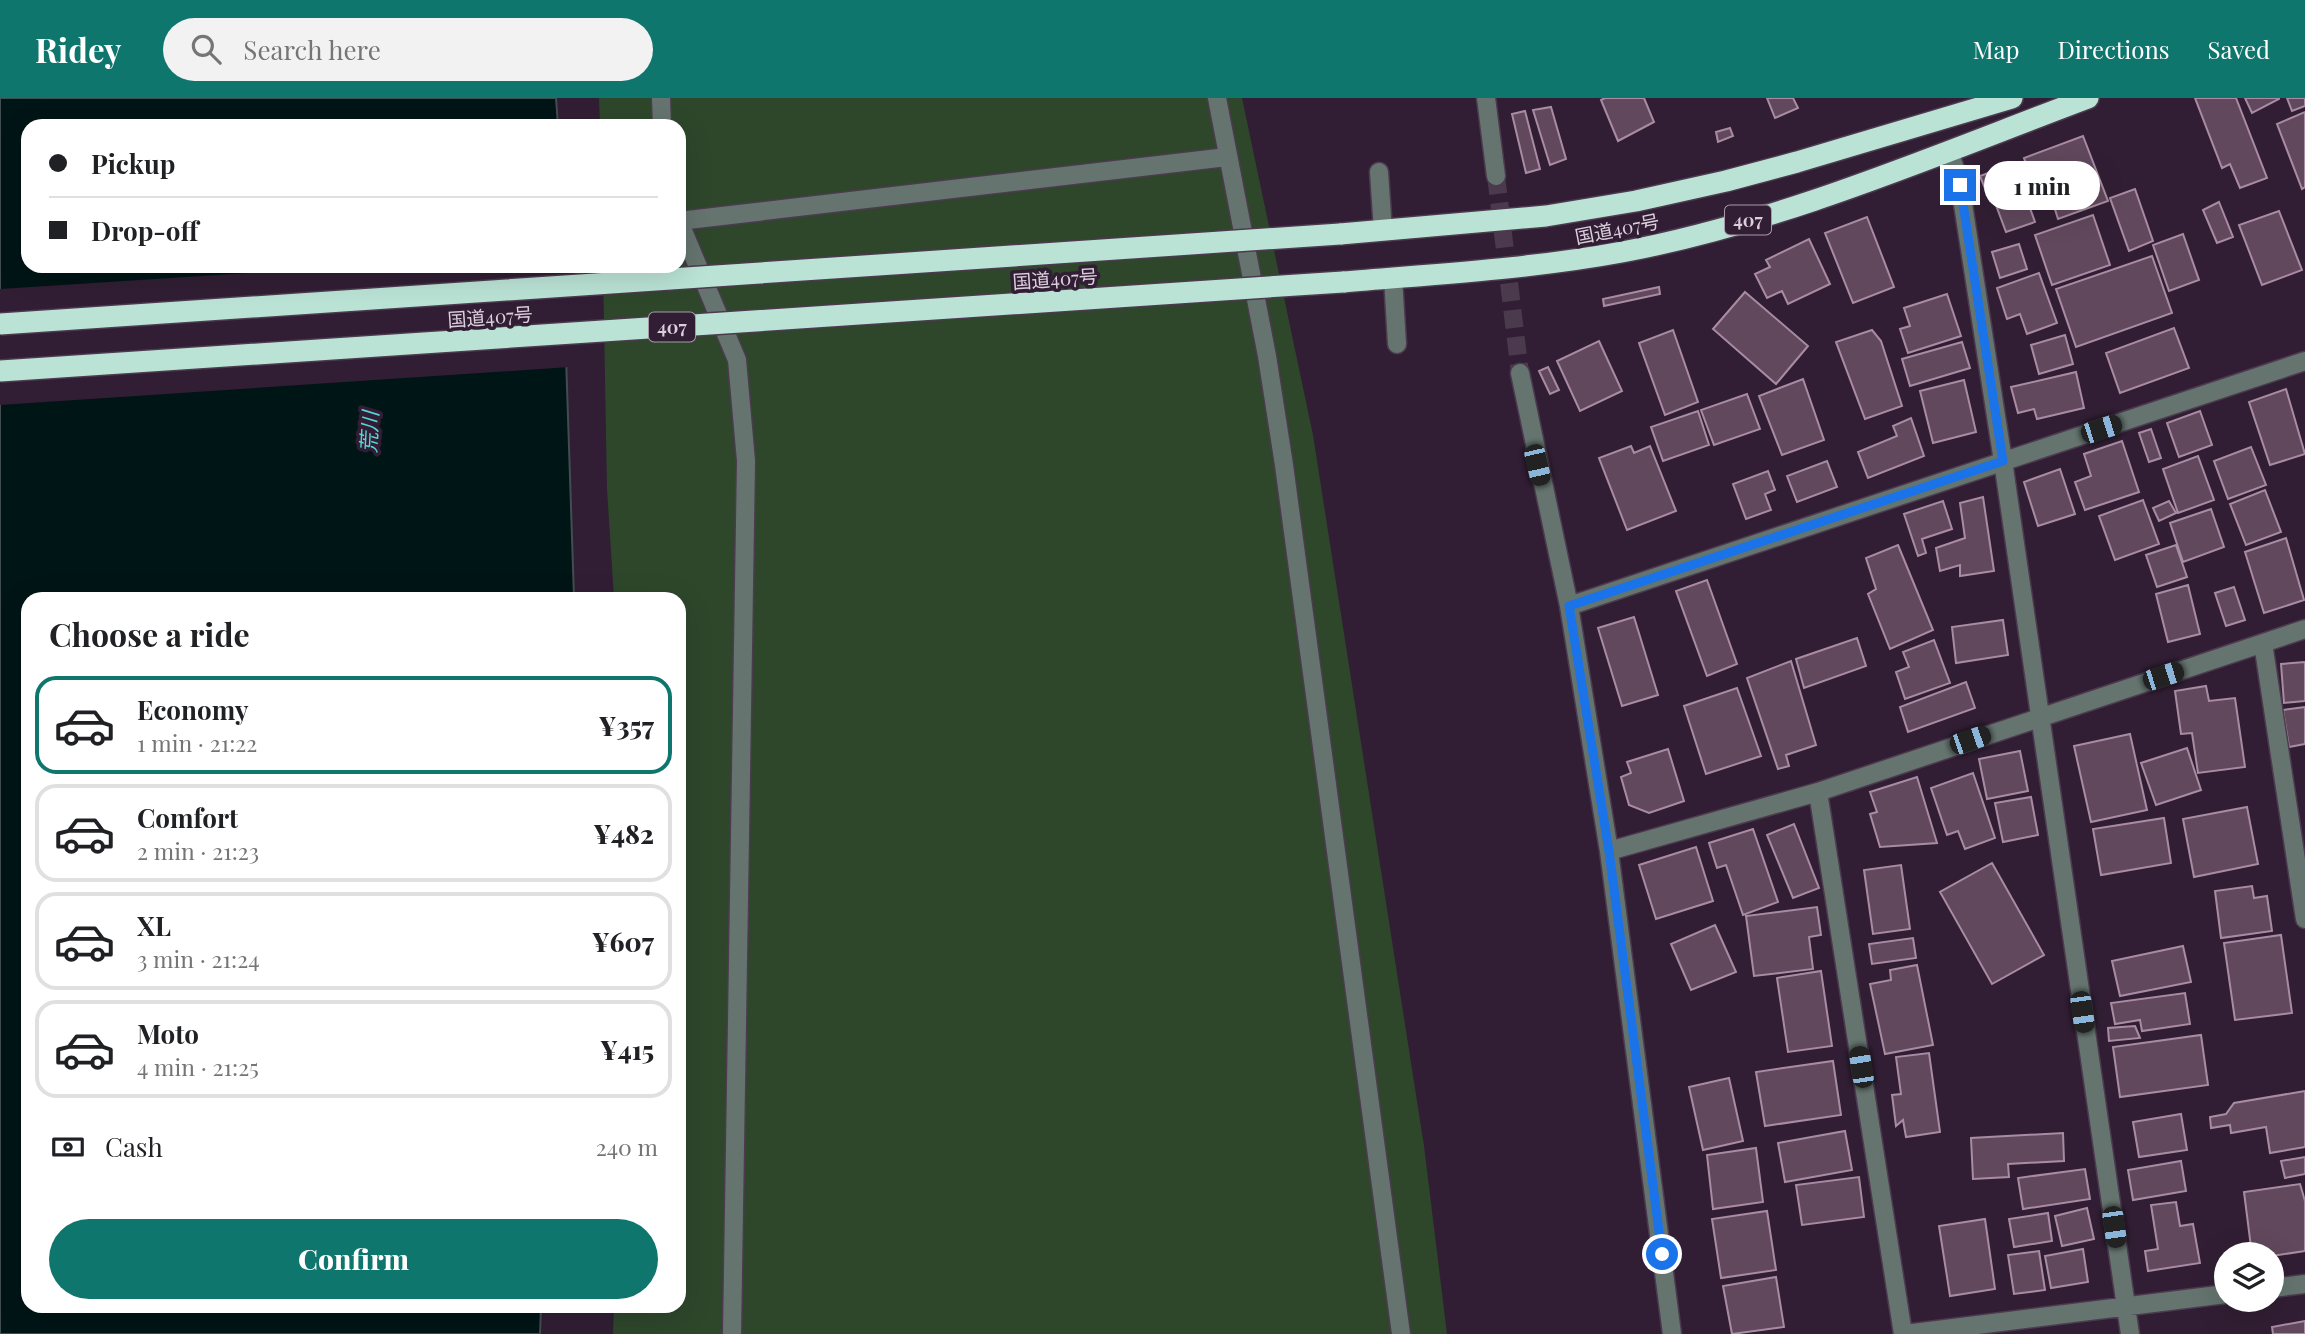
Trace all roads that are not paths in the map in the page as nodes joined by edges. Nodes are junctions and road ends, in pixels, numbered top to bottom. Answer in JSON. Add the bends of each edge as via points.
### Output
{"nodes":[{"id":1,"x":661,"y":98,"type":"edge"},
{"id":2,"x":1217,"y":98,"type":"edge"},
{"id":3,"x":1486,"y":98,"type":"edge"},
{"id":4,"x":1964,"y":98,"type":"edge"},
{"id":5,"x":2012,"y":98,"type":"edge"},
{"id":6,"x":2088,"y":98,"type":"edge"},
{"id":7,"x":662,"y":119,"type":"edge"},
{"id":8,"x":1872,"y":138,"type":"junction"},
{"id":9,"x":1949,"y":150,"type":"junction"},
{"id":10,"x":1227,"y":158,"type":"junction"},
{"id":11,"x":1379,"y":172,"type":"dead end"},
{"id":12,"x":1496,"y":176,"type":"tunnel mouth"},
{"id":13,"x":686,"y":220,"type":"edge"},
{"id":14,"x":1383,"y":231,"type":"junction"},
{"id":15,"x":686,"y":238,"type":"edge"},
{"id":16,"x":1393,"y":278,"type":"junction"},
{"id":17,"x":0,"y":324,"type":"edge"},
{"id":18,"x":1397,"y":344,"type":"dead end"},
{"id":19,"x":2305,"y":361,"type":"edge"},
{"id":20,"x":0,"y":371,"type":"edge"},
{"id":21,"x":1520,"y":373,"type":"tunnel mouth"},
{"id":22,"x":2003,"y":461,"type":"junction"},
{"id":23,"x":1569,"y":606,"type":"junction"},
{"id":24,"x":2305,"y":629,"type":"edge"},
{"id":25,"x":2263,"y":643,"type":"junction"},
{"id":26,"x":2038,"y":717,"type":"junction"},
{"id":27,"x":1818,"y":792,"type":"junction"},
{"id":28,"x":1609,"y":851,"type":"junction"},
{"id":29,"x":2305,"y":919,"type":"edge"},
{"id":30,"x":2305,"y":1284,"type":"edge"},
{"id":31,"x":2284,"y":1287,"type":"edge"},
{"id":32,"x":2214,"y":1296,"type":"edge"},
{"id":33,"x":2126,"y":1307,"type":"junction"},
{"id":34,"x":732,"y":1334,"type":"edge"},
{"id":35,"x":1401,"y":1334,"type":"edge"},
{"id":36,"x":1672,"y":1334,"type":"edge"},
{"id":37,"x":1904,"y":1334,"type":"edge"},
{"id":38,"x":2130,"y":1334,"type":"edge"}],
"edges":[{"from":1,"to":7,"type":"street"},
{"from":2,"to":10,"type":"street"},
{"from":3,"to":12,"type":"street"},
{"from":4,"to":8,"type":"highway","number":"407"},
{"from":5,"to":8,"type":"highway"},
{"from":6,"to":9,"type":"highway","name":"国道407号","number":"407"},
{"from":8,"to":14,"type":"highway","name":"国道407号","number":"407","via":[[1726,181],[1636,201],[1546,216]]},
{"from":9,"to":16,"type":"highway","name":"国道407号","number":"407","via":[[1820,198],[1623,252]]},
{"from":9,"to":22,"type":"street","via":[[1960,185]]},
{"from":10,"to":13,"type":"street"},
{"from":10,"to":35,"type":"street","via":[[1284,465]]},
{"from":11,"to":14,"type":"street"},
{"from":14,"to":17,"type":"highway","name":"国道407号","number":"407","bridge":true},
{"from":15,"to":34,"type":"street","via":[[737,360],[746,461]]},
{"from":16,"to":18,"type":"street"},
{"from":16,"to":20,"type":"highway","name":"国道407号","number":"407","bridge":true},
{"from":19,"to":22,"type":"street"},
{"from":21,"to":23,"type":"street"},
{"from":22,"to":23,"type":"street"},
{"from":22,"to":26,"type":"street"},
{"from":23,"to":28,"type":"street"},
{"from":24,"to":25,"type":"street"},
{"from":25,"to":26,"type":"street"},
{"from":25,"to":29,"type":"street"},
{"from":26,"to":27,"type":"street"},
{"from":26,"to":33,"type":"street"},
{"from":27,"to":28,"type":"street"},
{"from":27,"to":37,"type":"street"},
{"from":28,"to":36,"type":"street"},
{"from":30,"to":31,"type":"street"},
{"from":32,"to":33,"type":"street"},
{"from":33,"to":37,"type":"street"},
{"from":33,"to":38,"type":"street"}]}
